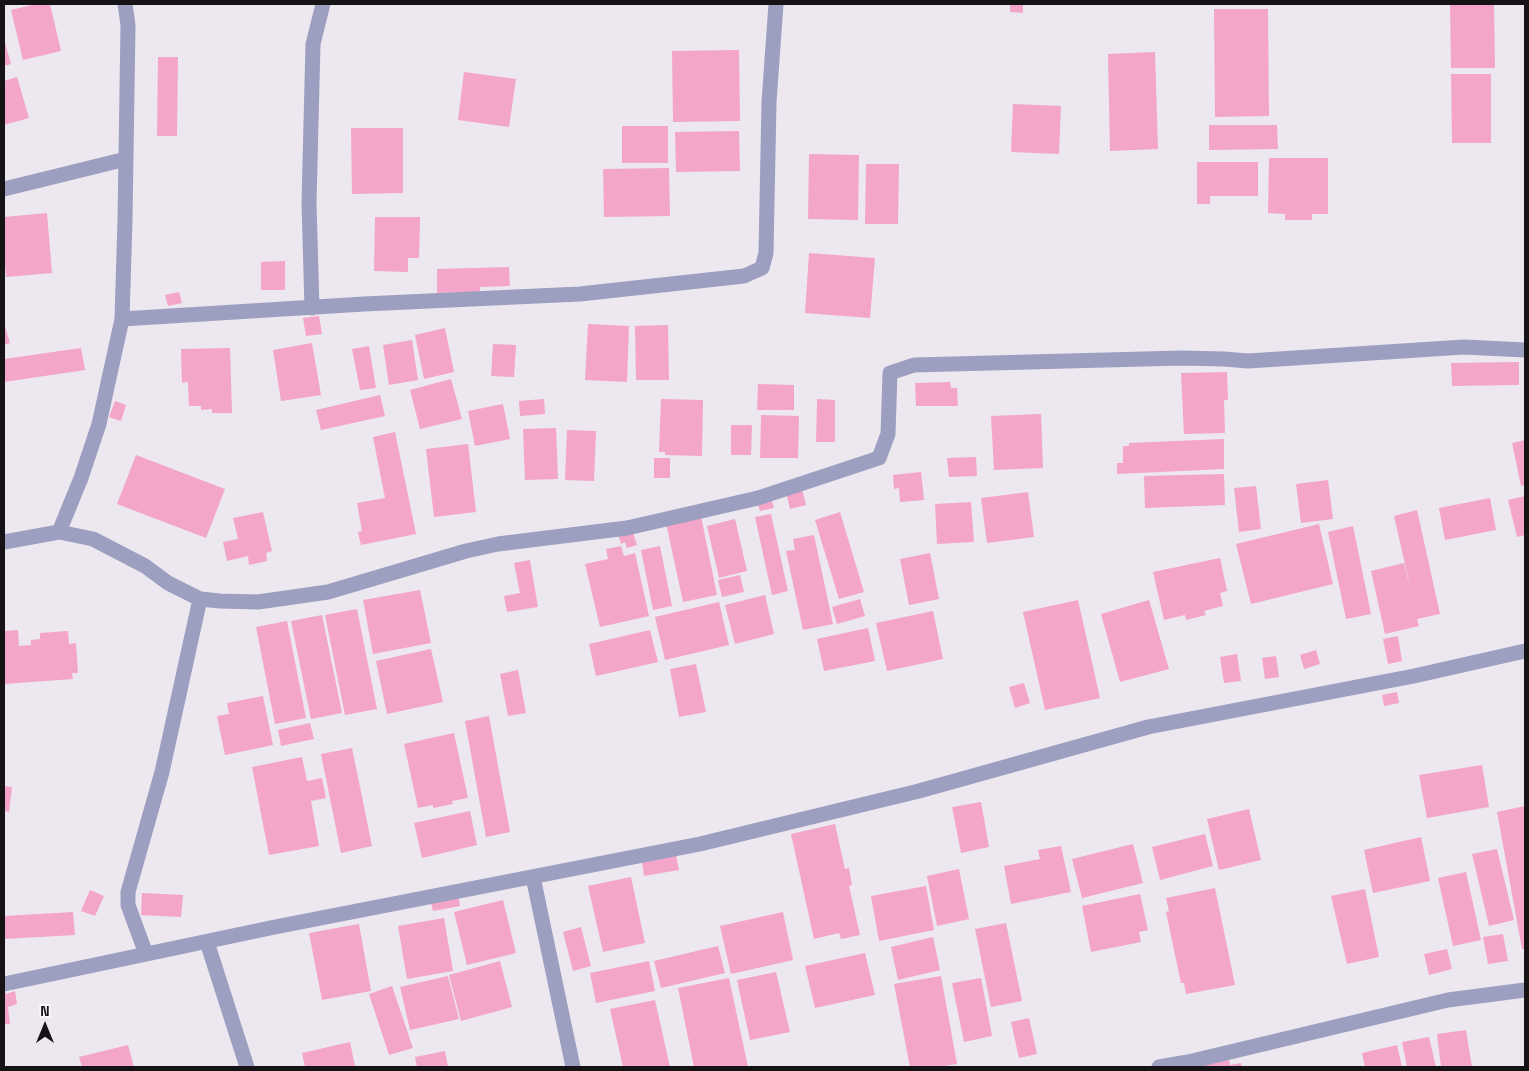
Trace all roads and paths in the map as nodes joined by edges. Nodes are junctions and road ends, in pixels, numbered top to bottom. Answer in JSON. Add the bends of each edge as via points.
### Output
{"nodes":[{"id":1,"x":125,"y":4,"type":"edge"},
{"id":2,"x":323,"y":4,"type":"edge"},
{"id":3,"x":776,"y":4,"type":"edge"},
{"id":4,"x":126,"y":159,"type":"junction"},
{"id":5,"x":4,"y":189,"type":"edge"},
{"id":6,"x":312,"y":308,"type":"junction"},
{"id":7,"x":122,"y":319,"type":"junction"},
{"id":8,"x":1525,"y":350,"type":"edge"},
{"id":9,"x":59,"y":532,"type":"junction"},
{"id":10,"x":4,"y":542,"type":"edge"},
{"id":11,"x":200,"y":599,"type":"junction"},
{"id":12,"x":1525,"y":651,"type":"edge"},
{"id":13,"x":533,"y":877,"type":"junction"},
{"id":14,"x":207,"y":942,"type":"junction"},
{"id":15,"x":146,"y":954,"type":"junction"},
{"id":16,"x":4,"y":984,"type":"edge"},
{"id":17,"x":1525,"y":990,"type":"edge"},
{"id":18,"x":248,"y":1067,"type":"edge"},
{"id":19,"x":573,"y":1067,"type":"edge"},
{"id":20,"x":1159,"y":1067,"type":"edge"}],
"edges":[{"from":1,"to":4,"type":"street","via":[[128,25]]},
{"from":2,"to":6,"type":"street","via":[[313,44],[309,203]]},
{"from":3,"to":6,"type":"street","via":[[769,102],[766,253],[762,268],[744,276],[580,294]]},
{"from":4,"to":5,"type":"street"},
{"from":4,"to":7,"type":"street"},
{"from":6,"to":7,"type":"street"},
{"from":7,"to":9,"type":"street","via":[[99,424]]},
{"from":8,"to":11,"type":"street","via":[[1464,347],[1248,361],[1182,358],[914,365],[890,372],[888,434],[879,458],[758,498],[627,528],[498,544],[328,592],[258,602]]},
{"from":9,"to":10,"type":"street"},
{"from":9,"to":11,"type":"street","via":[[93,539]]},
{"from":11,"to":15,"type":"street","via":[[162,772],[128,892],[128,905]]},
{"from":12,"to":13,"type":"street","via":[[1414,676],[1148,727],[910,794],[700,844]]},
{"from":13,"to":14,"type":"street"},
{"from":13,"to":19,"type":"street"},
{"from":14,"to":15,"type":"street"},
{"from":14,"to":18,"type":"street"},
{"from":15,"to":16,"type":"street"},
{"from":17,"to":20,"type":"street","via":[[1448,1000]]}]}
